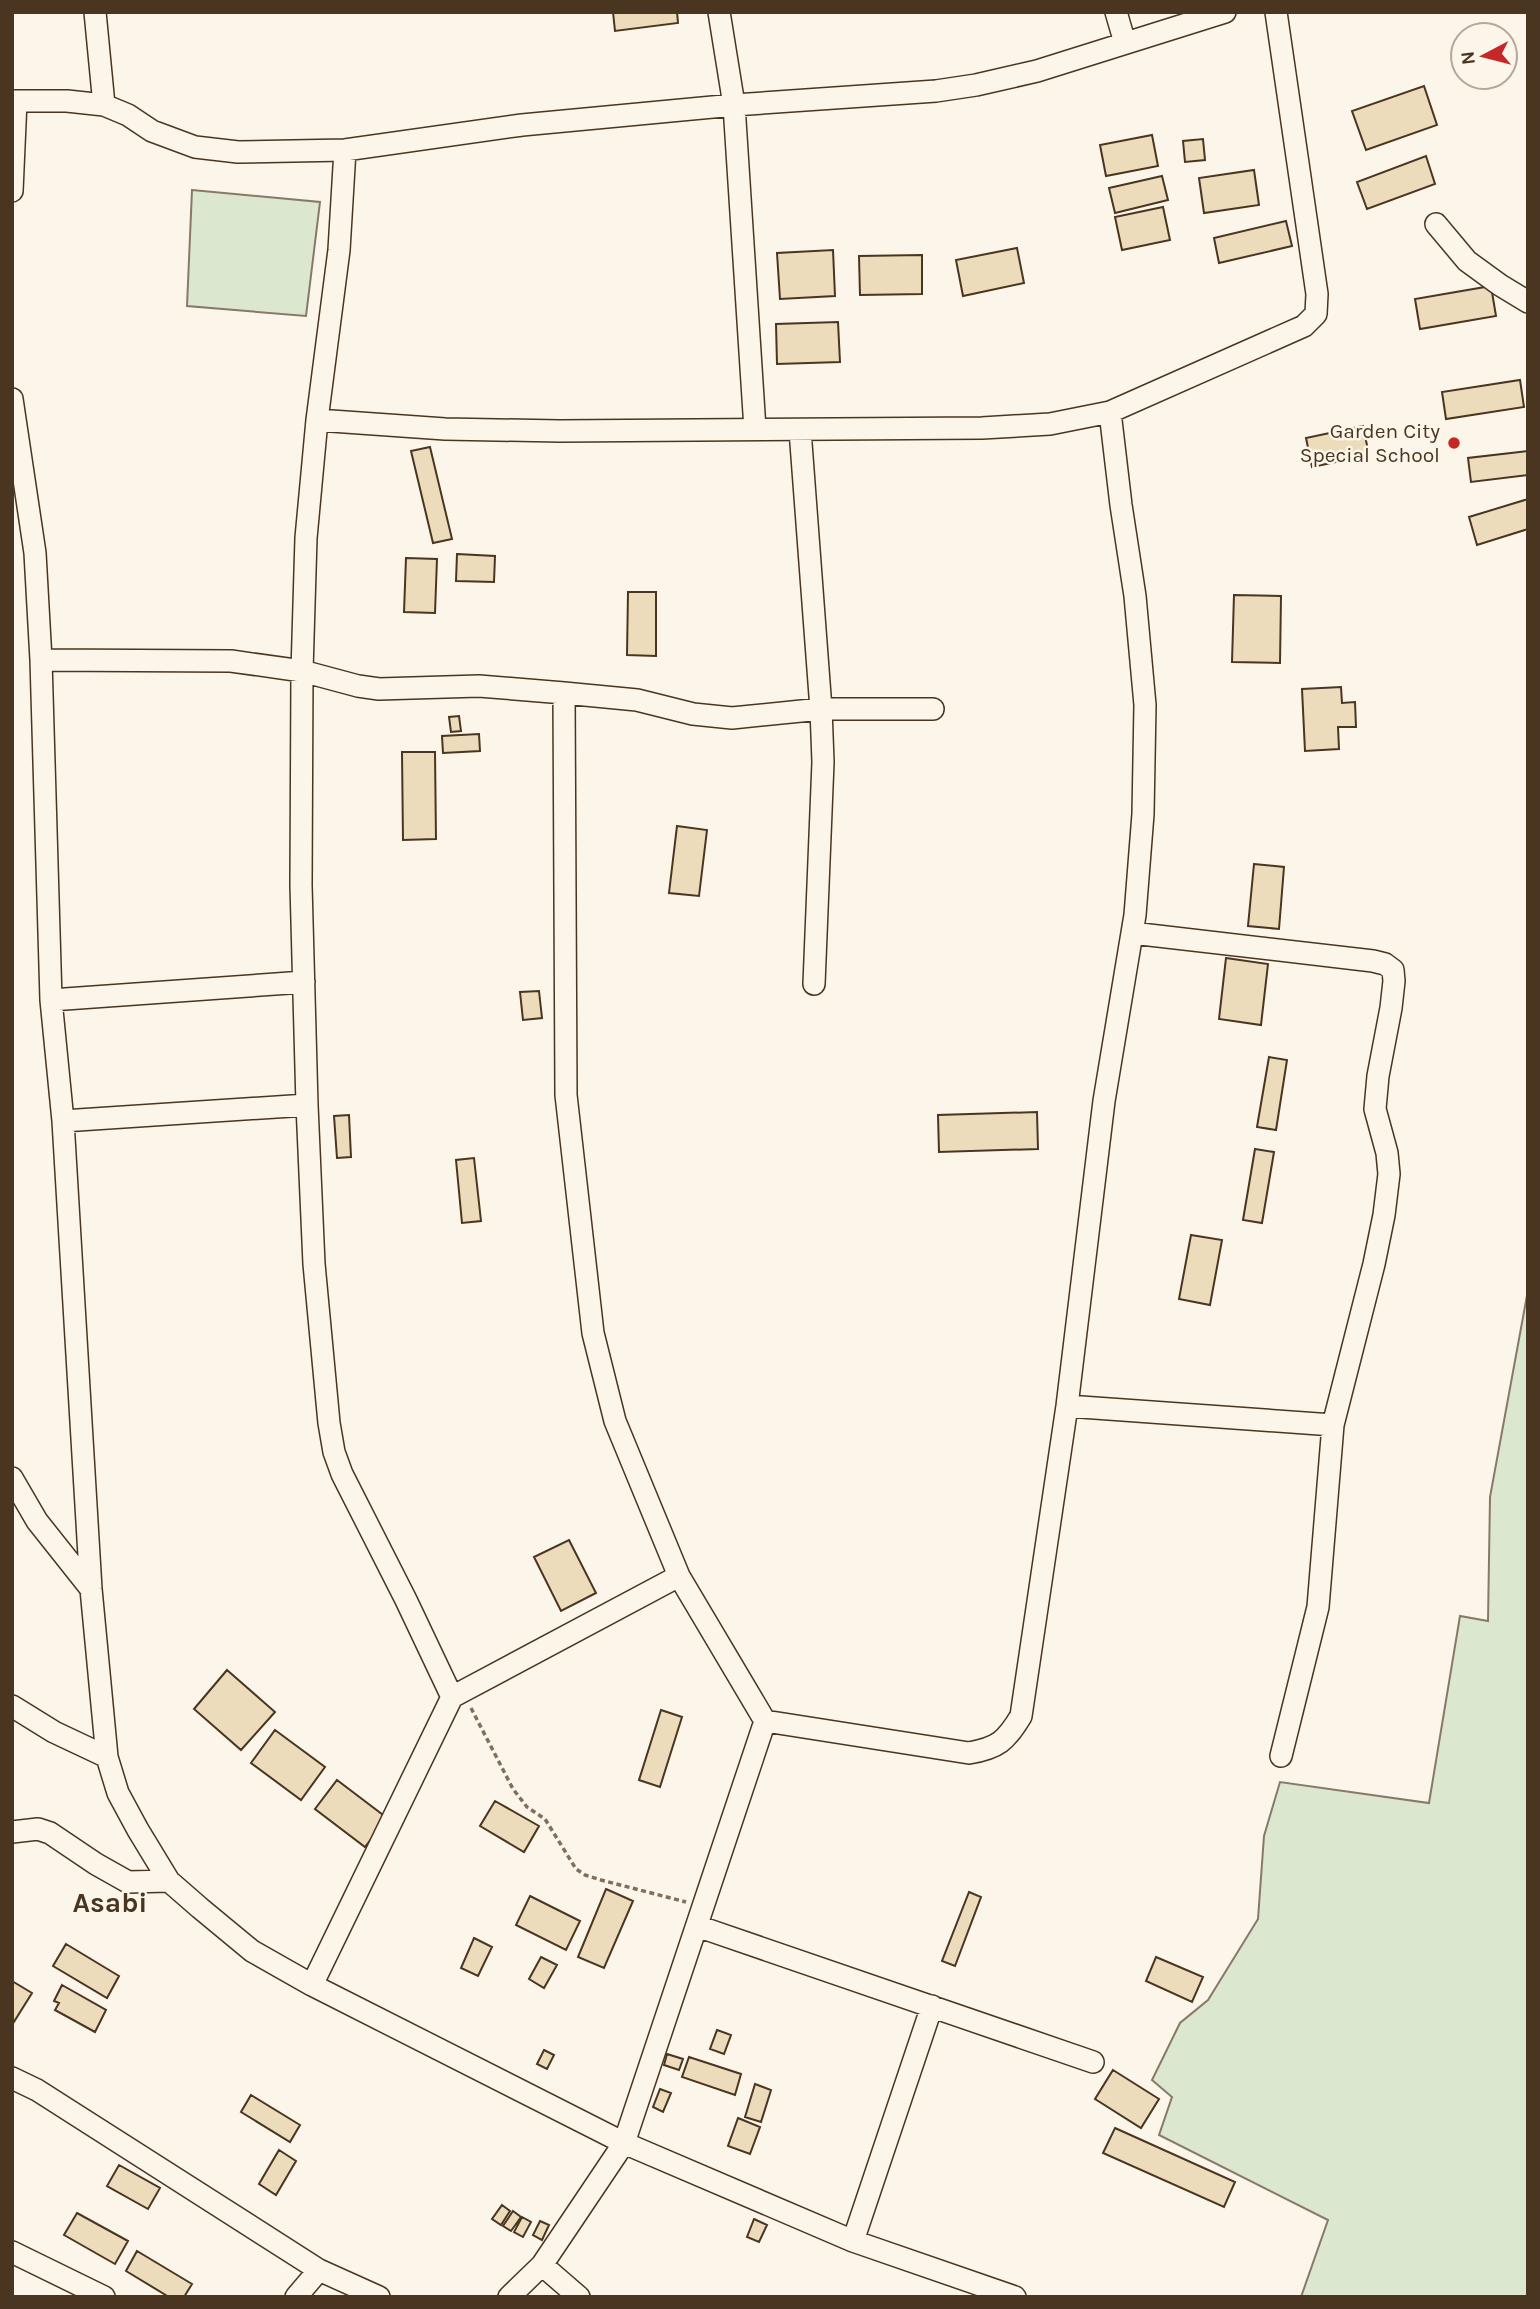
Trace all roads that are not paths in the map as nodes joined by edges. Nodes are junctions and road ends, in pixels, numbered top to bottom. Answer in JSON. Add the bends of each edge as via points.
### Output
{"nodes":[{"id":1,"x":95,"y":12,"type":"edge"},
{"id":2,"x":719,"y":12,"type":"edge"},
{"id":3,"x":1116,"y":12,"type":"edge"},
{"id":4,"x":1225,"y":12,"type":"edge"},
{"id":5,"x":1276,"y":12,"type":"edge"},
{"id":6,"x":1125,"y":43,"type":"junction"},
{"id":7,"x":14,"y":101,"type":"edge"},
{"id":8,"x":104,"y":105,"type":"junction"},
{"id":9,"x":734,"y":105,"type":"junction"},
{"id":10,"x":345,"y":150,"type":"junction"},
{"id":11,"x":12,"y":191,"type":"edge"},
{"id":12,"x":1436,"y":225,"type":"dead end"},
{"id":13,"x":1528,"y":302,"type":"edge"},
{"id":14,"x":12,"y":399,"type":"edge"},
{"id":15,"x":1110,"y":412,"type":"junction"},
{"id":16,"x":317,"y":420,"type":"junction"},
{"id":17,"x":755,"y":429,"type":"junction"},
{"id":18,"x":800,"y":430,"type":"junction"},
{"id":19,"x":41,"y":660,"type":"junction"},
{"id":20,"x":302,"y":671,"type":"junction"},
{"id":21,"x":564,"y":692,"type":"junction"},
{"id":22,"x":821,"y":709,"type":"junction"},
{"id":23,"x":933,"y":709,"type":"dead end"},
{"id":24,"x":1132,"y":933,"type":"junction"},
{"id":25,"x":304,"y":982,"type":"junction"},
{"id":26,"x":814,"y":984,"type":"dead end"},
{"id":27,"x":51,"y":1000,"type":"junction"},
{"id":28,"x":307,"y":1105,"type":"junction"},
{"id":29,"x":62,"y":1121,"type":"junction"},
{"id":30,"x":1067,"y":1406,"type":"junction"},
{"id":31,"x":1333,"y":1426,"type":"junction"},
{"id":32,"x":12,"y":1478,"type":"edge"},
{"id":33,"x":679,"y":1576,"type":"junction"},
{"id":34,"x":92,"y":1589,"type":"junction"},
{"id":35,"x":458,"y":1695,"type":"junction"},
{"id":36,"x":12,"y":1706,"type":"edge"},
{"id":37,"x":765,"y":1721,"type":"junction"},
{"id":38,"x":1281,"y":1756,"type":"dead end"},
{"id":39,"x":107,"y":1757,"type":"junction"},
{"id":40,"x":12,"y":1832,"type":"edge"},
{"id":41,"x":169,"y":1881,"type":"junction"},
{"id":42,"x":700,"y":1916,"type":"junction"},
{"id":43,"x":312,"y":1985,"type":"junction"},
{"id":44,"x":932,"y":2006,"type":"junction"},
{"id":45,"x":1093,"y":2062,"type":"dead end"},
{"id":46,"x":12,"y":2078,"type":"edge"},
{"id":47,"x":624,"y":2143,"type":"junction"},
{"id":48,"x":853,"y":2241,"type":"junction"},
{"id":49,"x":12,"y":2252,"type":"edge"},
{"id":50,"x":542,"y":2265,"type":"junction"},
{"id":51,"x":319,"y":2270,"type":"junction"},
{"id":52,"x":104,"y":2297,"type":"edge"},
{"id":53,"x":296,"y":2297,"type":"edge"},
{"id":54,"x":379,"y":2297,"type":"edge"},
{"id":55,"x":509,"y":2297,"type":"edge"},
{"id":56,"x":579,"y":2297,"type":"edge"},
{"id":57,"x":1014,"y":2297,"type":"edge"}],
"edges":[{"from":1,"to":8,"type":"street"},
{"from":2,"to":9,"type":"street"},
{"from":3,"to":6,"type":"street"},
{"from":4,"to":6,"type":"street"},
{"from":5,"to":15,"type":"street","via":[[1316,314],[1304,326]]},
{"from":6,"to":9,"type":"street","via":[[976,85]]},
{"from":7,"to":8,"type":"street"},
{"from":7,"to":11,"type":"street"},
{"from":8,"to":10,"type":"street","via":[[195,147],[237,152]]},
{"from":9,"to":10,"type":"street","via":[[522,125]]},
{"from":9,"to":17,"type":"street"},
{"from":10,"to":16,"type":"street","via":[[339,250]]},
{"from":12,"to":13,"type":"street","via":[[1467,261]]},
{"from":14,"to":19,"type":"street","via":[[35,553]]},
{"from":15,"to":18,"type":"street","via":[[1050,424],[982,428]]},
{"from":15,"to":24,"type":"street","via":[[1145,705],[1143,814]]},
{"from":16,"to":17,"type":"street","via":[[560,431]]},
{"from":16,"to":20,"type":"street","via":[[306,538]]},
{"from":17,"to":18,"type":"street"},
{"from":18,"to":22,"type":"street"},
{"from":19,"to":20,"type":"street","via":[[231,661]]},
{"from":19,"to":27,"type":"street"},
{"from":20,"to":21,"type":"street","via":[[379,689],[479,686]]},
{"from":20,"to":25,"type":"street"},
{"from":21,"to":22,"type":"street","via":[[732,718]]},
{"from":21,"to":33,"type":"street","via":[[566,1095],[593,1333],[615,1421]]},
{"from":22,"to":23,"type":"street"},
{"from":22,"to":26,"type":"street","via":[[821,848]]},
{"from":24,"to":30,"type":"street","via":[[1104,1101]]},
{"from":24,"to":31,"type":"street","via":[[1373,961],[1393,970],[1375,1109],[1389,1174],[1384,1215]]},
{"from":25,"to":27,"type":"street"},
{"from":25,"to":28,"type":"street"},
{"from":27,"to":29,"type":"street"},
{"from":28,"to":29,"type":"street"},
{"from":28,"to":35,"type":"street","via":[[314,1264],[334,1452]]},
{"from":29,"to":34,"type":"street"},
{"from":30,"to":31,"type":"street"},
{"from":30,"to":37,"type":"street","via":[[1021,1716],[1011,1732],[998,1745],[970,1753]]},
{"from":31,"to":38,"type":"street","via":[[1318,1607]]},
{"from":32,"to":34,"type":"street","via":[[37,1521]]},
{"from":33,"to":35,"type":"street"},
{"from":33,"to":37,"type":"street"},
{"from":34,"to":39,"type":"street"},
{"from":35,"to":43,"type":"street"},
{"from":36,"to":39,"type":"street"},
{"from":37,"to":42,"type":"street"},
{"from":39,"to":41,"type":"street","via":[[118,1793]]},
{"from":40,"to":41,"type":"street","via":[[38,1829],[50,1833],[128,1882]]},
{"from":41,"to":43,"type":"street","via":[[252,1951]]},
{"from":42,"to":44,"type":"street"},
{"from":42,"to":47,"type":"street"},
{"from":43,"to":47,"type":"street"},
{"from":44,"to":45,"type":"street"},
{"from":44,"to":48,"type":"street"},
{"from":46,"to":51,"type":"street"},
{"from":47,"to":48,"type":"street"},
{"from":47,"to":50,"type":"street"},
{"from":48,"to":57,"type":"street"},
{"from":49,"to":52,"type":"street"},
{"from":50,"to":55,"type":"street"},
{"from":50,"to":56,"type":"street"},
{"from":51,"to":53,"type":"street"},
{"from":51,"to":54,"type":"street"}]}
